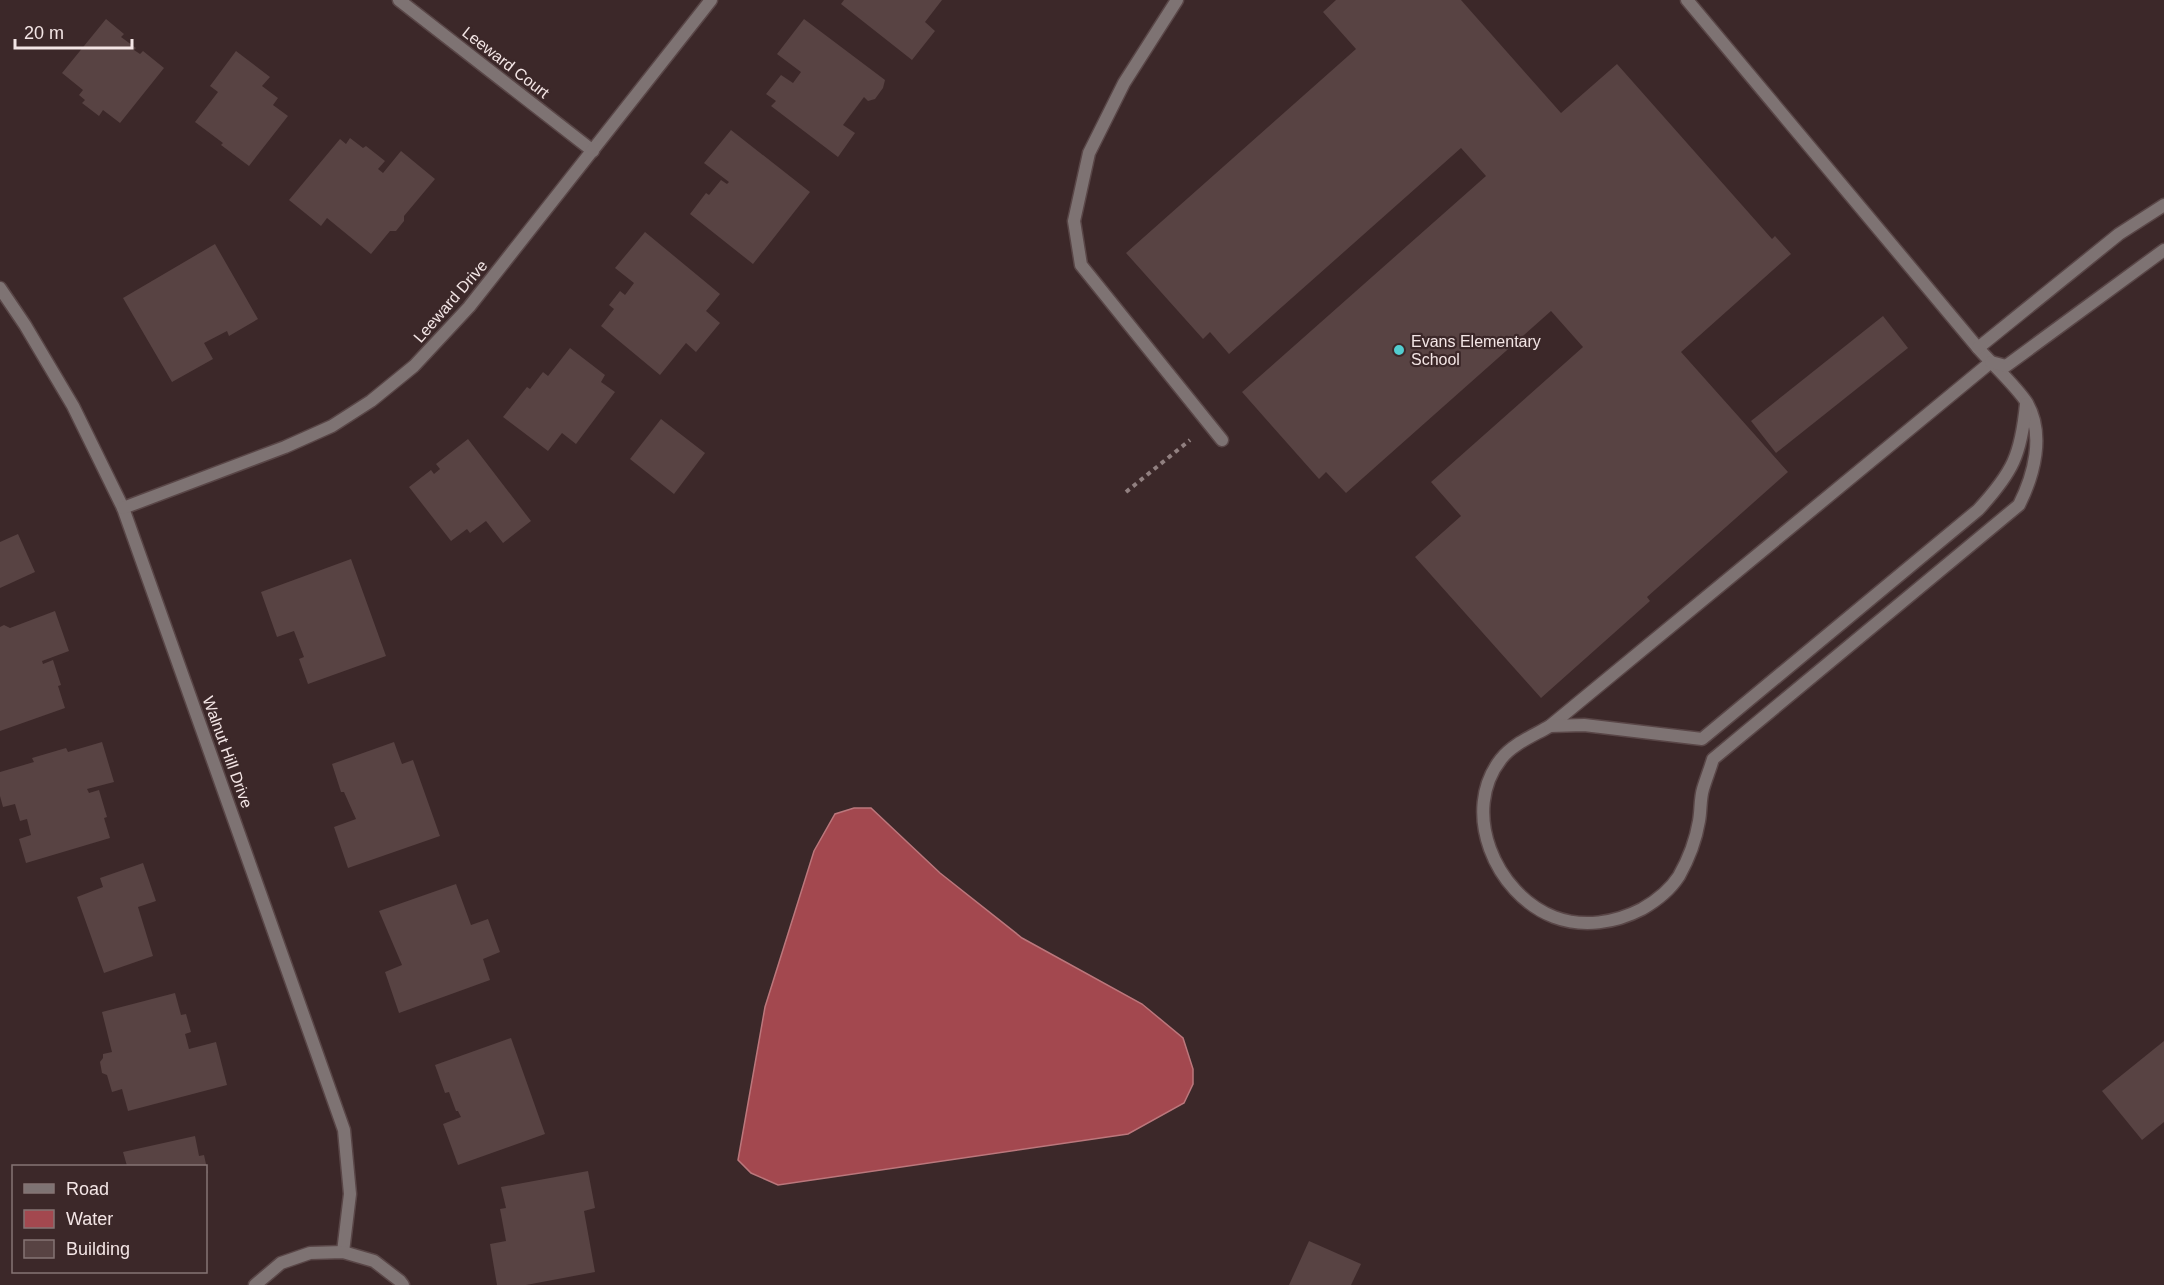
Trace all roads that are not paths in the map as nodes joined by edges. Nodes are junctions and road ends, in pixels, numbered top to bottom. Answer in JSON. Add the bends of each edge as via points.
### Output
{"nodes":[{"id":1,"x":399,"y":0,"type":"edge"},
{"id":2,"x":711,"y":0,"type":"edge"},
{"id":3,"x":1177,"y":0,"type":"edge"},
{"id":4,"x":1687,"y":0,"type":"edge"},
{"id":5,"x":593,"y":150,"type":"junction"},
{"id":6,"x":2164,"y":205,"type":"edge"},
{"id":7,"x":2164,"y":250,"type":"edge"},
{"id":8,"x":0,"y":288,"type":"edge"},
{"id":9,"x":1978,"y":348,"type":"junction"},
{"id":10,"x":1991,"y":362,"type":"junction"},
{"id":11,"x":2026,"y":403,"type":"junction"},
{"id":12,"x":1222,"y":440,"type":"dead end"},
{"id":13,"x":123,"y":508,"type":"junction"},
{"id":14,"x":1550,"y":726,"type":"junction"},
{"id":15,"x":343,"y":1252,"type":"junction"},
{"id":16,"x":255,"y":1285,"type":"edge"},
{"id":17,"x":403,"y":1285,"type":"edge"}],
"edges":[{"from":1,"to":5,"type":"street","name":"Leeward Court"},
{"from":2,"to":5,"type":"street","name":"Leeward Drive"},
{"from":3,"to":12,"type":"street","via":[[1124,83],[1089,153],[1074,221],[1081,265]]},
{"from":4,"to":9,"type":"street"},
{"from":5,"to":13,"type":"street","name":"Leeward Drive","via":[[469,307],[414,366],[371,402],[332,426],[285,447]]},
{"from":6,"to":9,"type":"street","via":[[2119,234]]},
{"from":7,"to":10,"type":"street","via":[[2006,366]]},
{"from":8,"to":13,"type":"street","name":"Walnut Hill Drive","via":[[73,406]]},
{"from":9,"to":10,"type":"street"},
{"from":10,"to":11,"type":"street"},
{"from":10,"to":14,"type":"street"},
{"from":11,"to":14,"type":"street","via":[[2016,460],[1999,488],[1978,510],[1702,739],[1584,725]]},
{"from":11,"to":14,"type":"street","via":[[2035,424],[2036,454],[2019,505],[1713,759],[1702,791],[1690,853],[1678,878],[1657,900],[1627,917],[1592,923],[1552,916],[1528,901],[1506,878],[1491,854],[1484,828],[1488,780],[1502,757]]},
{"from":13,"to":15,"type":"street","name":"Walnut Hill Drive","via":[[344,1130],[350,1194]]},
{"from":15,"to":16,"type":"street","via":[[310,1252],[281,1263]]},
{"from":15,"to":17,"type":"street","via":[[374,1261]]}]}
